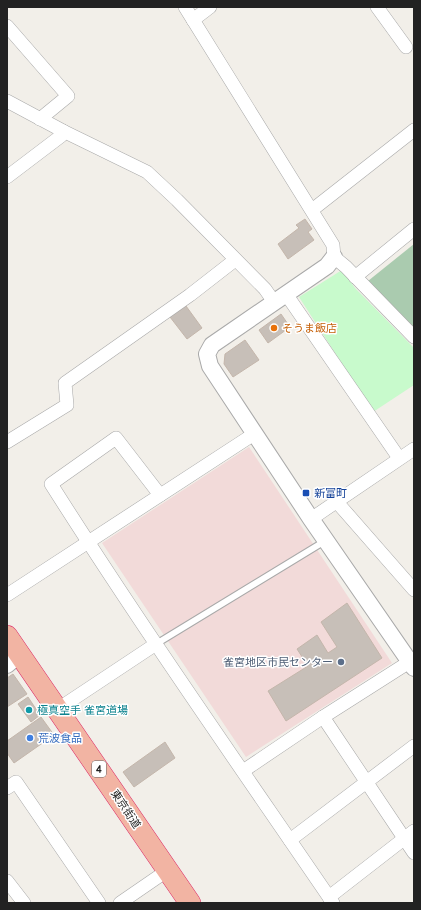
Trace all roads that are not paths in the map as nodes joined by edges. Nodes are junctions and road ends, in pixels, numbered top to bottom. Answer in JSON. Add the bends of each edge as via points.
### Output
{"nodes":[{"id":1,"x":185,"y":7,"type":"edge"},
{"id":2,"x":210,"y":7,"type":"edge"},
{"id":3,"x":377,"y":7,"type":"edge"},
{"id":4,"x":193,"y":20,"type":"junction"},
{"id":5,"x":7,"y":26,"type":"edge"},
{"id":6,"x":406,"y":47,"type":"dead end"},
{"id":7,"x":7,"y":101,"type":"edge"},
{"id":8,"x":40,"y":119,"type":"junction"},
{"id":9,"x":414,"y":130,"type":"edge"},
{"id":10,"x":63,"y":131,"type":"junction"},
{"id":11,"x":7,"y":177,"type":"edge"},
{"id":12,"x":312,"y":210,"type":"junction"},
{"id":13,"x":414,"y":229,"type":"edge"},
{"id":14,"x":334,"y":257,"type":"junction"},
{"id":15,"x":235,"y":260,"type":"junction"},
{"id":16,"x":355,"y":277,"type":"junction"},
{"id":17,"x":280,"y":298,"type":"junction"},
{"id":18,"x":414,"y":337,"type":"edge"},
{"id":19,"x":254,"y":434,"type":"junction"},
{"id":20,"x":7,"y":442,"type":"edge"},
{"id":21,"x":414,"y":449,"type":"edge"},
{"id":22,"x":399,"y":458,"type":"junction"},
{"id":23,"x":160,"y":495,"type":"junction"},
{"id":24,"x":336,"y":501,"type":"junction"},
{"id":25,"x":311,"y":519,"type":"junction"},
{"id":26,"x":326,"y":540,"type":"junction"},
{"id":27,"x":88,"y":543,"type":"junction"},
{"id":28,"x":414,"y":590,"type":"edge"},
{"id":29,"x":7,"y":595,"type":"edge"},
{"id":30,"x":7,"y":636,"type":"edge"},
{"id":31,"x":156,"y":644,"type":"junction"},
{"id":32,"x":13,"y":660,"type":"edge"},
{"id":33,"x":413,"y":663,"type":"edge"},
{"id":34,"x":58,"y":709,"type":"junction"},
{"id":35,"x":323,"y":717,"type":"junction"},
{"id":36,"x":414,"y":746,"type":"edge"},
{"id":37,"x":243,"y":771,"type":"junction"},
{"id":38,"x":367,"y":782,"type":"junction"},
{"id":39,"x":7,"y":788,"type":"edge"},
{"id":40,"x":409,"y":835,"type":"edge"},
{"id":41,"x":290,"y":840,"type":"junction"},
{"id":42,"x":414,"y":853,"type":"edge"},
{"id":43,"x":168,"y":870,"type":"junction"},
{"id":44,"x":7,"y":880,"type":"edge"},
{"id":45,"x":331,"y":900,"type":"edge"},
{"id":46,"x":24,"y":903,"type":"edge"},
{"id":47,"x":99,"y":903,"type":"edge"},
{"id":48,"x":120,"y":903,"type":"edge"},
{"id":49,"x":190,"y":903,"type":"edge"}],
"edges":[{"from":1,"to":4,"type":"street"},
{"from":2,"to":4,"type":"street"},
{"from":3,"to":6,"type":"street"},
{"from":4,"to":12,"type":"street"},
{"from":5,"to":8,"type":"street","via":[[68,96]]},
{"from":7,"to":8,"type":"street"},
{"from":8,"to":10,"type":"street"},
{"from":9,"to":12,"type":"street"},
{"from":10,"to":11,"type":"street","via":[[61,136]]},
{"from":10,"to":15,"type":"street","via":[[147,172]]},
{"from":12,"to":14,"type":"street","via":[[333,245]]},
{"from":13,"to":16,"type":"street"},
{"from":14,"to":16,"type":"street"},
{"from":14,"to":17,"type":"street","via":[[327,266]]},
{"from":15,"to":17,"type":"street","via":[[265,289]]},
{"from":15,"to":20,"type":"street","via":[[65,383],[67,405]]},
{"from":16,"to":18,"type":"street"},
{"from":17,"to":19,"type":"street","via":[[212,345],[207,354],[210,366]]},
{"from":17,"to":22,"type":"street"},
{"from":19,"to":23,"type":"street"},
{"from":19,"to":25,"type":"street"},
{"from":21,"to":22,"type":"street"},
{"from":22,"to":24,"type":"street"},
{"from":23,"to":27,"type":"street"},
{"from":23,"to":27,"type":"street","via":[[116,438],[51,484]]},
{"from":24,"to":25,"type":"street"},
{"from":24,"to":28,"type":"street"},
{"from":25,"to":26,"type":"street"},
{"from":26,"to":31,"type":"lane"},
{"from":26,"to":33,"type":"street"},
{"from":27,"to":29,"type":"street"},
{"from":27,"to":31,"type":"street"},
{"from":30,"to":32,"type":"highway","name":"東京街道","number":"4"},
{"from":31,"to":34,"type":"street"},
{"from":31,"to":37,"type":"street"},
{"from":32,"to":34,"type":"highway","name":"東京街道","number":"4"},
{"from":33,"to":35,"type":"street"},
{"from":34,"to":43,"type":"highway","name":"東京街道","number":"4"},
{"from":35,"to":37,"type":"street"},
{"from":35,"to":38,"type":"street"},
{"from":36,"to":38,"type":"street"},
{"from":37,"to":41,"type":"street"},
{"from":38,"to":40,"type":"street"},
{"from":38,"to":41,"type":"street"},
{"from":39,"to":47,"type":"street","via":[[16,782]]},
{"from":40,"to":42,"type":"street"},
{"from":40,"to":45,"type":"street"},
{"from":41,"to":45,"type":"street"},
{"from":43,"to":48,"type":"street"},
{"from":43,"to":49,"type":"highway","name":"東京街道","number":"4"},
{"from":44,"to":46,"type":"street"}]}
